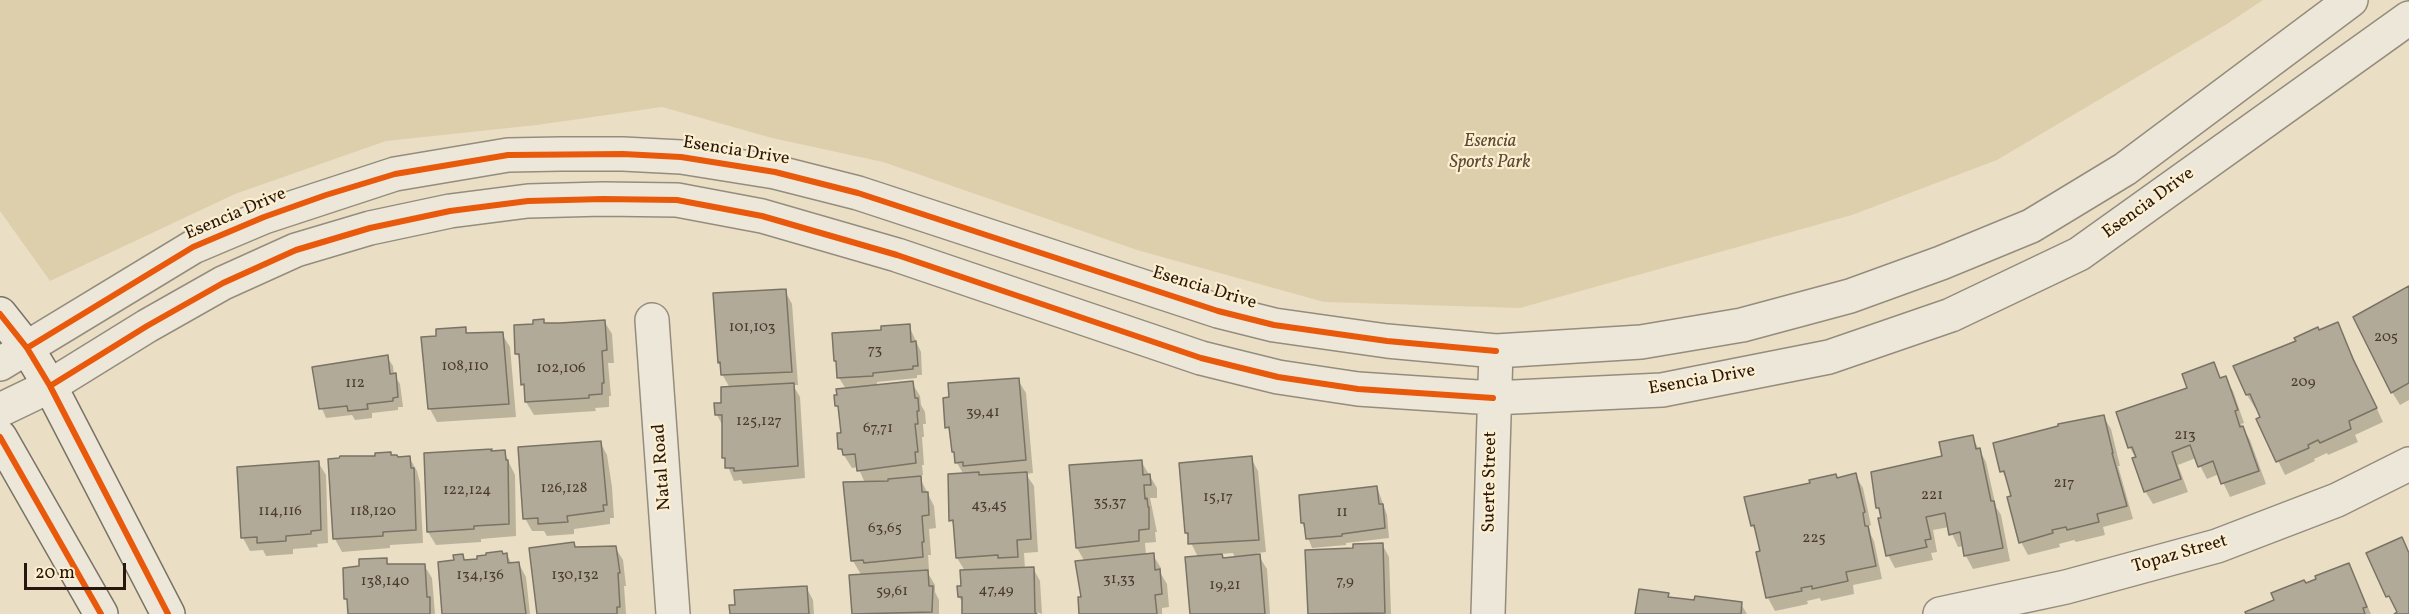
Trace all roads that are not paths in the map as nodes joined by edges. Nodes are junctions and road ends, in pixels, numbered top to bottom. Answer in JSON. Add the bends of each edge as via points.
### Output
{"nodes":[{"id":1,"x":2351,"y":0,"type":"edge"},
{"id":2,"x":2409,"y":18,"type":"edge"},
{"id":3,"x":0,"y":314,"type":"edge"},
{"id":4,"x":652,"y":320,"type":"dead end"},
{"id":5,"x":1496,"y":351,"type":"junction"},
{"id":6,"x":14,"y":356,"type":"edge"},
{"id":7,"x":50,"y":386,"type":"junction"},
{"id":8,"x":1493,"y":398,"type":"junction"},
{"id":9,"x":0,"y":410,"type":"edge"},
{"id":10,"x":0,"y":437,"type":"edge"},
{"id":11,"x":2409,"y":464,"type":"edge"},
{"id":12,"x":101,"y":614,"type":"edge"},
{"id":13,"x":168,"y":614,"type":"edge"},
{"id":14,"x":673,"y":614,"type":"edge"},
{"id":15,"x":1488,"y":614,"type":"edge"},
{"id":16,"x":1941,"y":614,"type":"edge"}],
"edges":[{"from":1,"to":5,"type":"street","name":"Esencia Drive","via":[[2125,169],[2031,226],[1951,259],[1850,296],[1742,325],[1641,342]]},
{"from":2,"to":8,"type":"street","name":"Esencia Drive","via":[[2079,254],[1951,315],[1829,357],[1662,390]]},
{"from":3,"to":6,"type":"street"},
{"from":4,"to":14,"type":"street","name":"Natal Road"},
{"from":5,"to":6,"type":"street","name":"Esencia Drive","via":[[1274,325],[1218,311],[858,193],[775,172],[681,157],[623,154],[508,155],[395,174],[326,195],[193,247]]},
{"from":5,"to":8,"type":"street","name":"Suerte Street"},
{"from":6,"to":7,"type":"street"},
{"from":7,"to":8,"type":"street","name":"Esencia Drive","via":[[156,320],[296,249],[450,211],[528,201],[603,199],[677,200],[784,222],[897,255],[1201,358],[1278,377],[1358,389]]},
{"from":7,"to":9,"type":"street","name":"Esencia Drive"},
{"from":7,"to":13,"type":"street"},
{"from":8,"to":15,"type":"street","name":"Suerte Street"},
{"from":10,"to":12,"type":"street"},
{"from":11,"to":16,"type":"street","name":"Topaz Street","via":[[2337,500],[2217,546],[2066,587]]}]}
